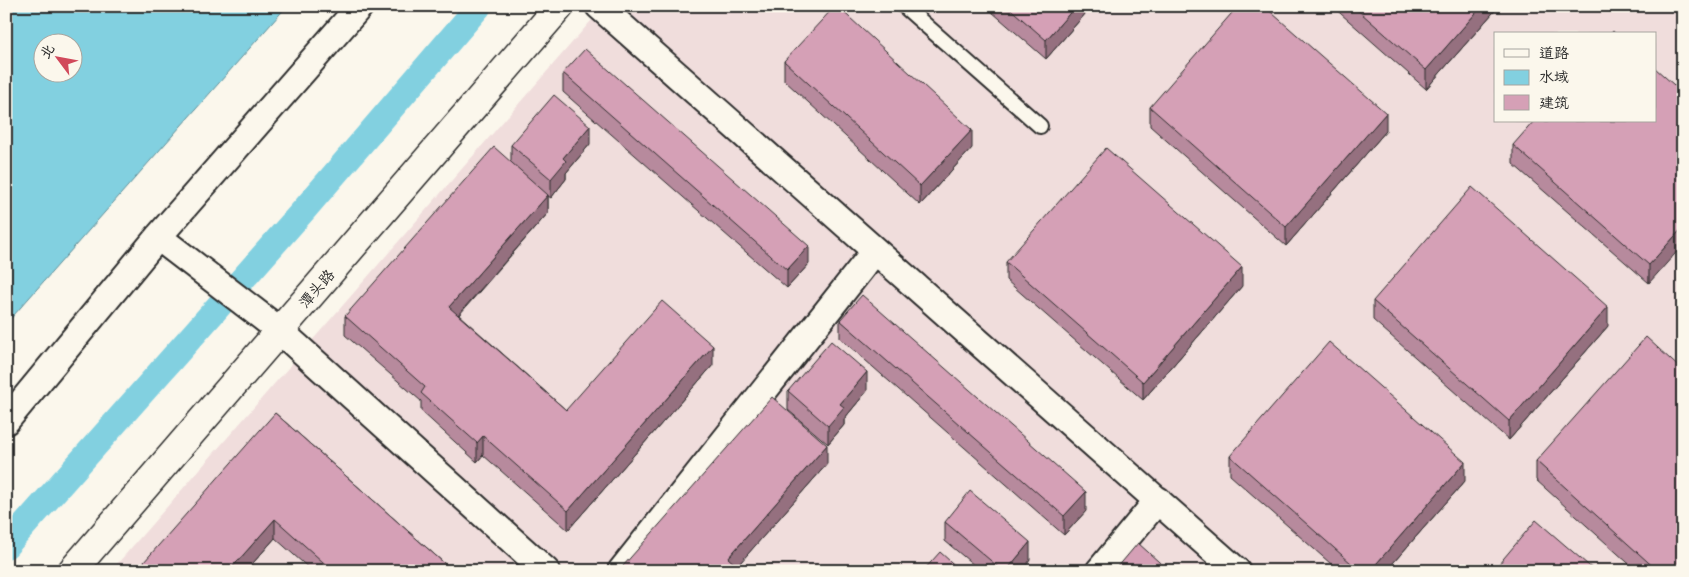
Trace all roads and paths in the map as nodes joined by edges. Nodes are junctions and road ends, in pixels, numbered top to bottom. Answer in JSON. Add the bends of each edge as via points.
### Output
{"nodes":[{"id":1,"x":360,"y":6,"type":"edge"},
{"id":2,"x":560,"y":6,"type":"edge"},
{"id":3,"x":599,"y":6,"type":"edge"},
{"id":4,"x":904,"y":6,"type":"edge"},
{"id":5,"x":1040,"y":126,"type":"dead end"},
{"id":6,"x":158,"y":237,"type":"junction"},
{"id":7,"x":875,"y":251,"type":"junction"},
{"id":8,"x":279,"y":330,"type":"junction"},
{"id":9,"x":6,"y":421,"type":"edge"},
{"id":10,"x":1158,"y":500,"type":"junction"},
{"id":11,"x":72,"y":571,"type":"edge"},
{"id":12,"x":546,"y":571,"type":"edge"},
{"id":13,"x":621,"y":571,"type":"edge"},
{"id":14,"x":1099,"y":571,"type":"edge"},
{"id":15,"x":1237,"y":571,"type":"edge"}],
"edges":[{"from":1,"to":6,"type":"street"},
{"from":2,"to":8,"type":"street","name":"潭头路"},
{"from":3,"to":7,"type":"street"},
{"from":4,"to":5,"type":"lane"},
{"from":6,"to":8,"type":"street"},
{"from":6,"to":9,"type":"street"},
{"from":7,"to":10,"type":"street"},
{"from":7,"to":13,"type":"street"},
{"from":8,"to":11,"type":"street","name":"潭头路"},
{"from":8,"to":12,"type":"street"},
{"from":10,"to":14,"type":"street"},
{"from":10,"to":15,"type":"street"}]}
